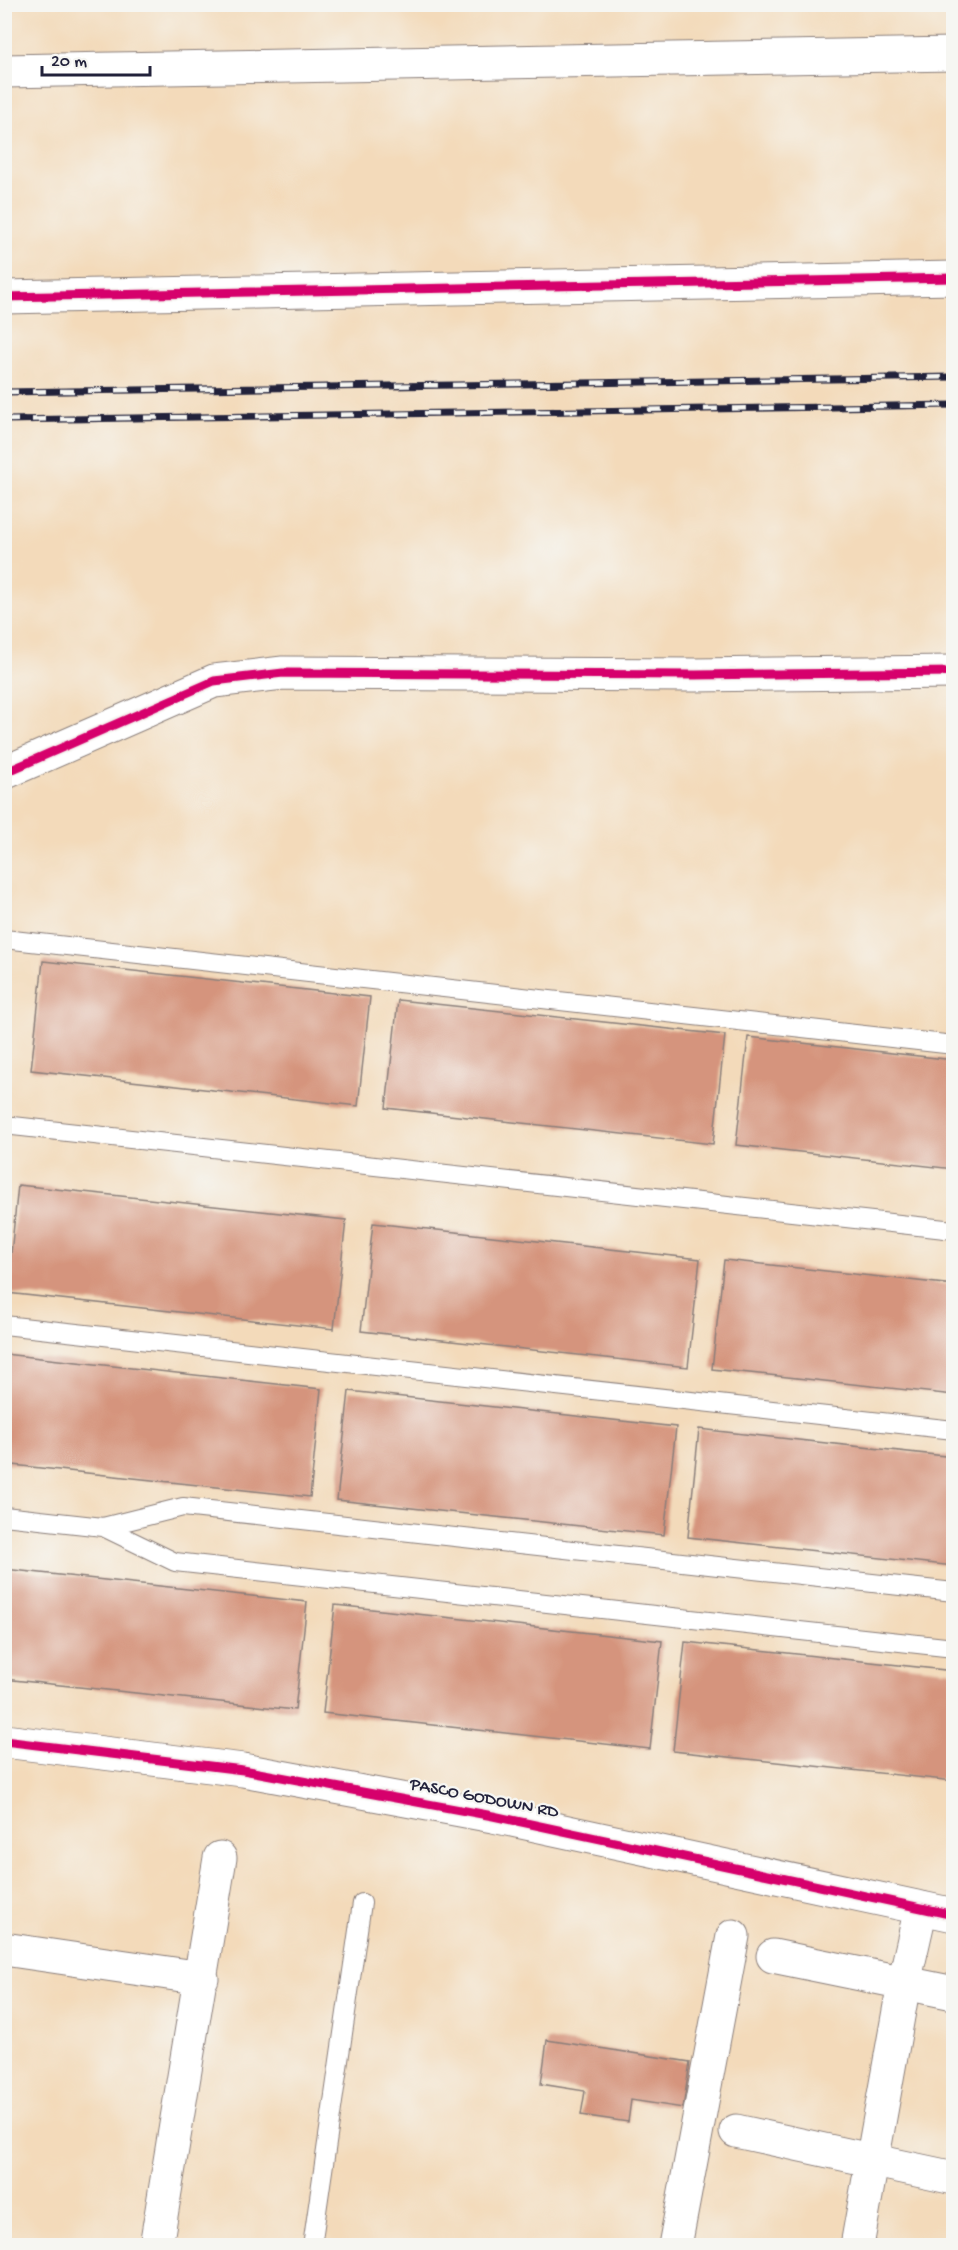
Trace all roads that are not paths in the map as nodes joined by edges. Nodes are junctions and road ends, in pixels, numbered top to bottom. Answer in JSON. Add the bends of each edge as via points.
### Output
{"nodes":[{"id":1,"x":954,"y":54,"type":"edge"},
{"id":2,"x":4,"y":71,"type":"edge"},
{"id":3,"x":954,"y":278,"type":"edge"},
{"id":4,"x":4,"y":297,"type":"edge"},
{"id":5,"x":954,"y":672,"type":"edge"},
{"id":6,"x":4,"y":773,"type":"edge"},
{"id":7,"x":4,"y":939,"type":"edge"},
{"id":8,"x":954,"y":1045,"type":"edge"},
{"id":9,"x":4,"y":1125,"type":"edge"},
{"id":10,"x":954,"y":1230,"type":"edge"},
{"id":11,"x":4,"y":1325,"type":"edge"},
{"id":12,"x":954,"y":1430,"type":"edge"},
{"id":13,"x":4,"y":1516,"type":"edge"},
{"id":14,"x":103,"y":1527,"type":"junction"},
{"id":15,"x":954,"y":1592,"type":"edge"},
{"id":16,"x":954,"y":1648,"type":"edge"},
{"id":17,"x":4,"y":1741,"type":"edge"},
{"id":18,"x":220,"y":1858,"type":"dead end"},
{"id":19,"x":362,"y":1903,"type":"dead end"},
{"id":20,"x":921,"y":1908,"type":"junction"},
{"id":21,"x":954,"y":1915,"type":"edge"},
{"id":22,"x":733,"y":1936,"type":"dead end"},
{"id":23,"x":4,"y":1950,"type":"edge"},
{"id":24,"x":773,"y":1956,"type":"dead end"},
{"id":25,"x":202,"y":1978,"type":"junction"},
{"id":26,"x":904,"y":1983,"type":"junction"},
{"id":27,"x":954,"y":1993,"type":"edge"},
{"id":28,"x":736,"y":2131,"type":"dead end"},
{"id":29,"x":873,"y":2161,"type":"junction"},
{"id":30,"x":954,"y":2178,"type":"edge"},
{"id":31,"x":156,"y":2246,"type":"edge"},
{"id":32,"x":312,"y":2246,"type":"edge"},
{"id":33,"x":675,"y":2246,"type":"edge"},
{"id":34,"x":857,"y":2246,"type":"edge"}],
"edges":[{"from":1,"to":2,"type":"street"},
{"from":3,"to":4,"type":"street"},
{"from":5,"to":6,"type":"street","via":[[283,674],[214,681]]},
{"from":7,"to":8,"type":"lane"},
{"from":9,"to":10,"type":"lane"},
{"from":11,"to":12,"type":"lane"},
{"from":13,"to":14,"type":"lane"},
{"from":14,"to":15,"type":"lane","via":[[183,1507]]},
{"from":14,"to":16,"type":"lane","via":[[176,1562]]},
{"from":17,"to":20,"type":"street","name":"PASCO GODOWN RD","via":[[243,1770],[493,1816]]},
{"from":18,"to":25,"type":"street"},
{"from":19,"to":32,"type":"lane"},
{"from":20,"to":21,"type":"street","name":"PASCO GODOWN RD"},
{"from":20,"to":26,"type":"street"},
{"from":22,"to":33,"type":"street"},
{"from":23,"to":25,"type":"street"},
{"from":24,"to":26,"type":"street"},
{"from":25,"to":31,"type":"street"},
{"from":26,"to":27,"type":"street"},
{"from":26,"to":29,"type":"street"},
{"from":28,"to":29,"type":"street"},
{"from":29,"to":30,"type":"street"},
{"from":29,"to":34,"type":"street"}]}
